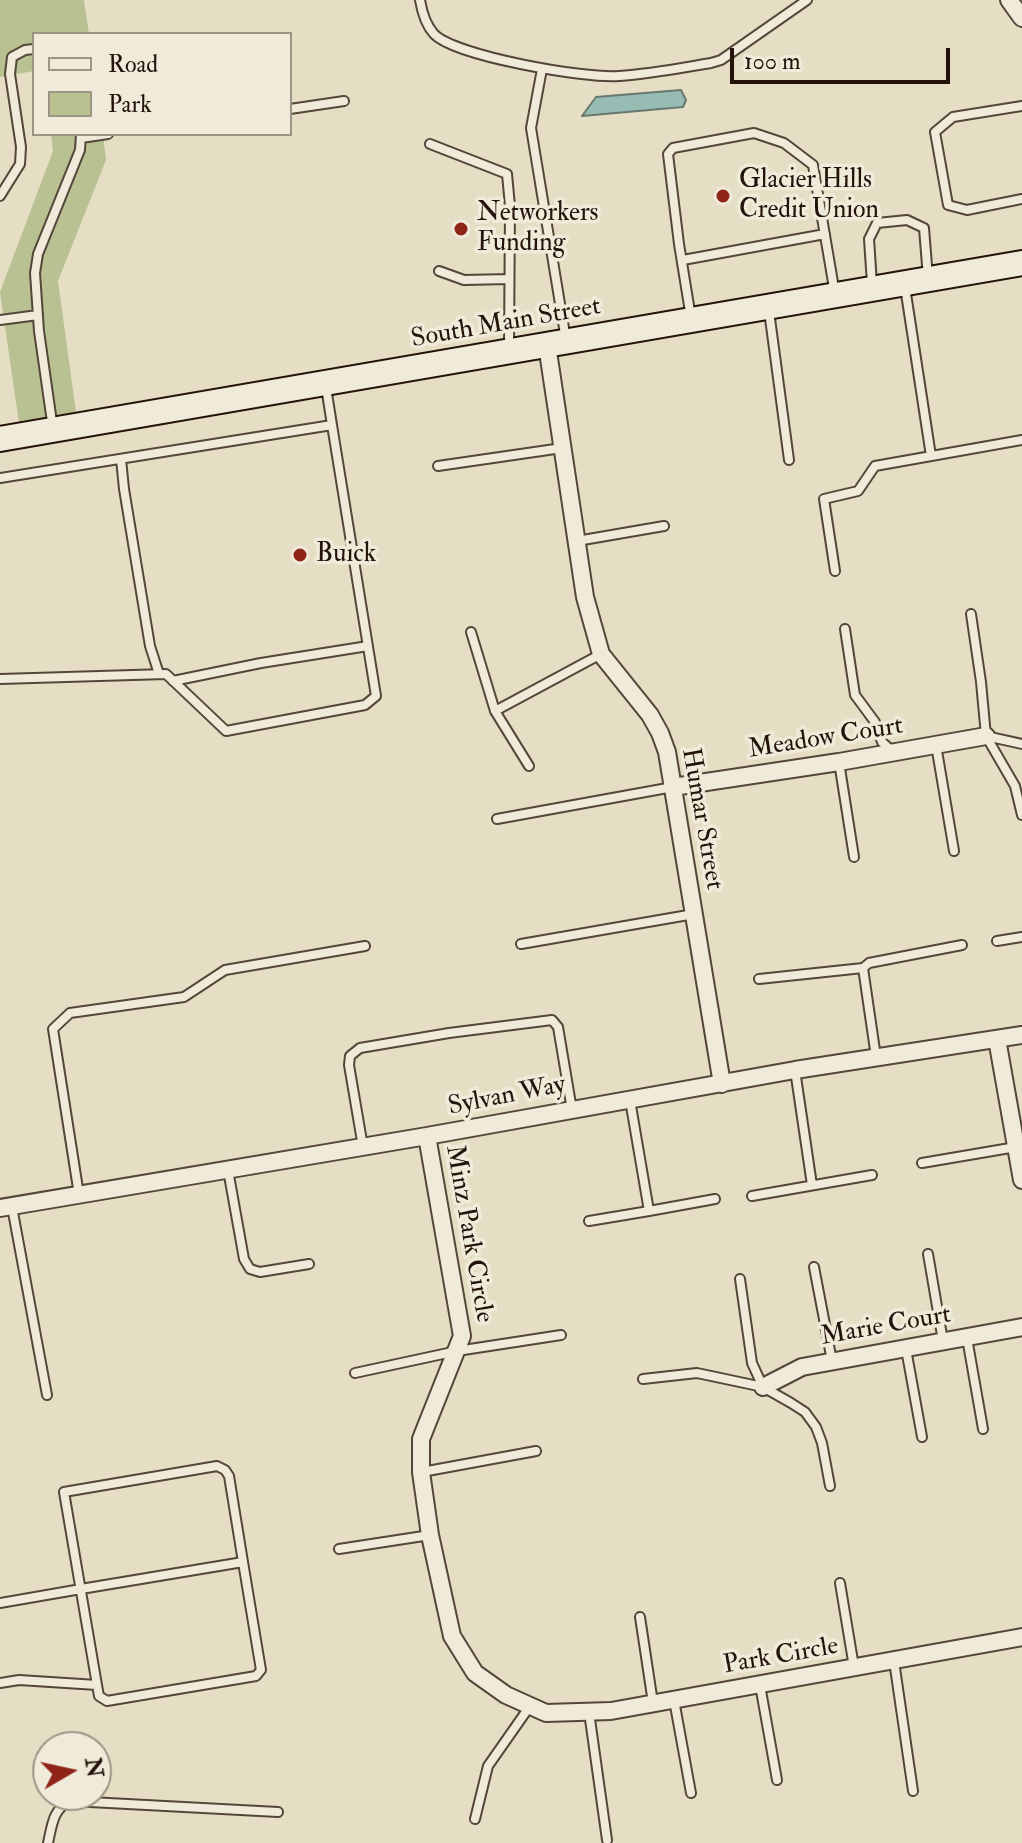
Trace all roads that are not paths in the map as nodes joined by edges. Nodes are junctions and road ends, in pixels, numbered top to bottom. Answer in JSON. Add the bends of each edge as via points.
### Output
{"nodes":[{"id":1,"x":420,"y":0,"type":"edge"},
{"id":2,"x":807,"y":0,"type":"edge"},
{"id":3,"x":1009,"y":0,"type":"edge"},
{"id":4,"x":1022,"y":18,"type":"edge"},
{"id":5,"x":32,"y":49,"type":"edge"},
{"id":6,"x":542,"y":69,"type":"junction"},
{"id":7,"x":344,"y":101,"type":"dead end"},
{"id":8,"x":1022,"y":106,"type":"edge"},
{"id":9,"x":292,"y":109,"type":"edge"},
{"id":10,"x":81,"y":136,"type":"edge"},
{"id":11,"x":430,"y":144,"type":"dead end"},
{"id":12,"x":0,"y":196,"type":"edge"},
{"id":13,"x":1022,"y":199,"type":"edge"},
{"id":14,"x":825,"y":234,"type":"junction"},
{"id":15,"x":683,"y":260,"type":"junction"},
{"id":16,"x":1022,"y":263,"type":"edge"},
{"id":17,"x":439,"y":271,"type":"dead end"},
{"id":18,"x":509,"y":279,"type":"junction"},
{"id":19,"x":916,"y":281,"type":"junction"},
{"id":20,"x":872,"y":288,"type":"junction"},
{"id":21,"x":835,"y":295,"type":"junction"},
{"id":22,"x":769,"y":306,"type":"junction"},
{"id":23,"x":38,"y":315,"type":"junction"},
{"id":24,"x":0,"y":320,"type":"edge"},
{"id":25,"x":691,"y":320,"type":"junction"},
{"id":26,"x":557,"y":344,"type":"junction"},
{"id":27,"x":509,"y":352,"type":"junction"},
{"id":28,"x":326,"y":383,"type":"junction"},
{"id":29,"x":332,"y":425,"type":"junction"},
{"id":30,"x":53,"y":430,"type":"junction"},
{"id":31,"x":0,"y":439,"type":"edge"},
{"id":32,"x":1022,"y":440,"type":"edge"},
{"id":33,"x":562,"y":448,"type":"junction"},
{"id":34,"x":931,"y":456,"type":"junction"},
{"id":35,"x":121,"y":459,"type":"junction"},
{"id":36,"x":789,"y":460,"type":"dead end"},
{"id":37,"x":438,"y":466,"type":"dead end"},
{"id":38,"x":0,"y":478,"type":"edge"},
{"id":39,"x":664,"y":526,"type":"dead end"},
{"id":40,"x":576,"y":541,"type":"junction"},
{"id":41,"x":835,"y":571,"type":"dead end"},
{"id":42,"x":971,"y":614,"type":"dead end"},
{"id":43,"x":845,"y":629,"type":"dead end"},
{"id":44,"x":471,"y":632,"type":"dead end"},
{"id":45,"x":368,"y":646,"type":"junction"},
{"id":46,"x":601,"y":654,"type":"junction"},
{"id":47,"x":159,"y":674,"type":"junction"},
{"id":48,"x":0,"y":679,"type":"edge"},
{"id":49,"x":173,"y":681,"type":"junction"},
{"id":50,"x":495,"y":711,"type":"junction"},
{"id":51,"x":986,"y":736,"type":"junction"},
{"id":52,"x":1022,"y":744,"type":"edge"},
{"id":53,"x":936,"y":745,"type":"junction"},
{"id":54,"x":894,"y":753,"type":"junction"},
{"id":55,"x":839,"y":762,"type":"junction"},
{"id":56,"x":529,"y":766,"type":"dead end"},
{"id":57,"x":673,"y":787,"type":"junction"},
{"id":58,"x":1022,"y":815,"type":"edge"},
{"id":59,"x":497,"y":819,"type":"dead end"},
{"id":60,"x":954,"y":851,"type":"dead end"},
{"id":61,"x":854,"y":857,"type":"dead end"},
{"id":62,"x":694,"y":914,"type":"junction"},
{"id":63,"x":1022,"y":937,"type":"edge"},
{"id":64,"x":997,"y":941,"type":"dead end"},
{"id":65,"x":521,"y":944,"type":"dead end"},
{"id":66,"x":962,"y":945,"type":"dead end"},
{"id":67,"x":365,"y":946,"type":"dead end"},
{"id":68,"x":863,"y":968,"type":"junction"},
{"id":69,"x":759,"y":979,"type":"dead end"},
{"id":70,"x":1022,"y":1035,"type":"edge"},
{"id":71,"x":997,"y":1039,"type":"junction"},
{"id":72,"x":876,"y":1058,"type":"junction"},
{"id":73,"x":795,"y":1070,"type":"junction"},
{"id":74,"x":722,"y":1084,"type":"junction"},
{"id":75,"x":630,"y":1099,"type":"junction"},
{"id":76,"x":572,"y":1110,"type":"junction"},
{"id":77,"x":427,"y":1136,"type":"junction"},
{"id":78,"x":363,"y":1147,"type":"junction"},
{"id":79,"x":1016,"y":1147,"type":"junction"},
{"id":80,"x":922,"y":1163,"type":"dead end"},
{"id":81,"x":228,"y":1170,"type":"junction"},
{"id":82,"x":872,"y":1175,"type":"dead end"},
{"id":83,"x":1022,"y":1180,"type":"edge"},
{"id":84,"x":812,"y":1185,"type":"junction"},
{"id":85,"x":79,"y":1195,"type":"junction"},
{"id":86,"x":752,"y":1196,"type":"dead end"},
{"id":87,"x":715,"y":1199,"type":"dead end"},
{"id":88,"x":6,"y":1207,"type":"edge"},
{"id":89,"x":649,"y":1211,"type":"junction"},
{"id":90,"x":589,"y":1221,"type":"dead end"},
{"id":91,"x":928,"y":1254,"type":"dead end"},
{"id":92,"x":309,"y":1264,"type":"dead end"},
{"id":93,"x":814,"y":1267,"type":"dead end"},
{"id":94,"x":740,"y":1279,"type":"dead end"},
{"id":95,"x":1022,"y":1327,"type":"edge"},
{"id":96,"x":561,"y":1335,"type":"dead end"},
{"id":97,"x":967,"y":1337,"type":"junction"},
{"id":98,"x":943,"y":1341,"type":"junction"},
{"id":99,"x":906,"y":1348,"type":"junction"},
{"id":100,"x":457,"y":1351,"type":"junction"},
{"id":101,"x":832,"y":1361,"type":"junction"},
{"id":102,"x":355,"y":1373,"type":"dead end"},
{"id":103,"x":643,"y":1379,"type":"dead end"},
{"id":104,"x":763,"y":1387,"type":"junction"},
{"id":105,"x":47,"y":1395,"type":"dead end"},
{"id":106,"x":983,"y":1429,"type":"dead end"},
{"id":107,"x":922,"y":1437,"type":"dead end"},
{"id":108,"x":536,"y":1451,"type":"dead end"},
{"id":109,"x":421,"y":1472,"type":"junction"},
{"id":110,"x":830,"y":1486,"type":"dead end"},
{"id":111,"x":430,"y":1535,"type":"junction"},
{"id":112,"x":339,"y":1549,"type":"dead end"},
{"id":113,"x":243,"y":1562,"type":"junction"},
{"id":114,"x":840,"y":1583,"type":"dead end"},
{"id":115,"x":81,"y":1589,"type":"junction"},
{"id":116,"x":0,"y":1603,"type":"edge"},
{"id":117,"x":640,"y":1617,"type":"dead end"},
{"id":118,"x":1022,"y":1637,"type":"edge"},
{"id":119,"x":894,"y":1661,"type":"junction"},
{"id":120,"x":854,"y":1668,"type":"junction"},
{"id":121,"x":0,"y":1683,"type":"edge"},
{"id":122,"x":97,"y":1685,"type":"junction"},
{"id":123,"x":760,"y":1685,"type":"junction"},
{"id":124,"x":674,"y":1700,"type":"junction"},
{"id":125,"x":653,"y":1704,"type":"junction"},
{"id":126,"x":530,"y":1706,"type":"junction"},
{"id":127,"x":589,"y":1712,"type":"junction"},
{"id":128,"x":546,"y":1713,"type":"joint"},
{"id":129,"x":777,"y":1780,"type":"dead end"},
{"id":130,"x":913,"y":1791,"type":"dead end"},
{"id":131,"x":691,"y":1793,"type":"dead end"},
{"id":132,"x":278,"y":1812,"type":"dead end"},
{"id":133,"x":475,"y":1819,"type":"dead end"},
{"id":134,"x":607,"y":1840,"type":"dead end"},
{"id":135,"x":48,"y":1843,"type":"edge"}],
"edges":[{"from":1,"to":6,"type":"lane","via":[[426,24],[446,42]]},
{"from":2,"to":6,"type":"lane","via":[[711,63],[617,77]]},
{"from":3,"to":4,"type":"street"},
{"from":5,"to":12,"type":"lane","via":[[12,57],[20,164]]},
{"from":6,"to":26,"type":"lane","via":[[531,128]]},
{"from":7,"to":9,"type":"lane"},
{"from":8,"to":13,"type":"lane","via":[[953,117],[935,132],[948,205],[967,210]]},
{"from":10,"to":23,"type":"lane","via":[[38,254]]},
{"from":11,"to":18,"type":"lane","via":[[507,174]]},
{"from":14,"to":15,"type":"lane"},
{"from":14,"to":15,"type":"lane","via":[[813,165],[784,143],[754,133],[673,148],[668,154]]},
{"from":14,"to":21,"type":"lane"},
{"from":15,"to":25,"type":"lane"},
{"from":16,"to":19,"type":"main road","name":"South Main Street"},
{"from":17,"to":18,"type":"lane","via":[[464,280]]},
{"from":18,"to":27,"type":"lane"},
{"from":19,"to":20,"type":"main road","name":"South Main Street"},
{"from":19,"to":20,"type":"lane","via":[[924,228],[907,220],[877,223],[869,239]]},
{"from":19,"to":34,"type":"lane"},
{"from":20,"to":21,"type":"main road","name":"South Main Street"},
{"from":21,"to":22,"type":"main road","name":"South Main Street"},
{"from":22,"to":25,"type":"main road","name":"South Main Street"},
{"from":22,"to":36,"type":"lane"},
{"from":23,"to":24,"type":"lane"},
{"from":23,"to":30,"type":"lane"},
{"from":25,"to":26,"type":"main road","name":"South Main Street"},
{"from":26,"to":27,"type":"main road","name":"South Main Street"},
{"from":26,"to":33,"type":"street","name":"Humar Street"},
{"from":27,"to":28,"type":"main road","name":"South Main Street"},
{"from":28,"to":29,"type":"lane"},
{"from":28,"to":30,"type":"main road","name":"South Main Street"},
{"from":29,"to":35,"type":"lane"},
{"from":29,"to":45,"type":"lane"},
{"from":30,"to":31,"type":"main road","name":"South Main Street"},
{"from":32,"to":34,"type":"lane"},
{"from":33,"to":37,"type":"lane"},
{"from":33,"to":40,"type":"street","name":"Humar Street"},
{"from":34,"to":41,"type":"lane","via":[[875,466],[858,491],[824,499]]},
{"from":35,"to":38,"type":"lane"},
{"from":35,"to":47,"type":"lane"},
{"from":39,"to":40,"type":"lane"},
{"from":40,"to":46,"type":"street","name":"Humar Street"},
{"from":42,"to":51,"type":"lane"},
{"from":43,"to":54,"type":"lane","via":[[855,695]]},
{"from":44,"to":50,"type":"lane"},
{"from":45,"to":49,"type":"lane"},
{"from":45,"to":49,"type":"lane","via":[[376,696],[365,705],[226,731]]},
{"from":46,"to":50,"type":"lane"},
{"from":46,"to":57,"type":"street","name":"Humar Street","via":[[660,733]]},
{"from":47,"to":48,"type":"lane"},
{"from":47,"to":49,"type":"lane"},
{"from":50,"to":56,"type":"lane"},
{"from":51,"to":52,"type":"lane"},
{"from":51,"to":53,"type":"street","name":"Meadow Court"},
{"from":51,"to":58,"type":"lane","via":[[1015,786]]},
{"from":53,"to":54,"type":"street","name":"Meadow Court"},
{"from":53,"to":60,"type":"lane"},
{"from":54,"to":55,"type":"street","name":"Meadow Court"},
{"from":55,"to":57,"type":"street","name":"Meadow Court"},
{"from":55,"to":61,"type":"lane"},
{"from":57,"to":59,"type":"lane"},
{"from":57,"to":62,"type":"street","name":"Humar Street"},
{"from":62,"to":65,"type":"lane"},
{"from":62,"to":74,"type":"street","name":"Humar Street"},
{"from":63,"to":64,"type":"lane"},
{"from":66,"to":68,"type":"lane"},
{"from":67,"to":85,"type":"lane","via":[[225,970],[184,997],[70,1013],[53,1029]]},
{"from":68,"to":69,"type":"lane"},
{"from":68,"to":72,"type":"lane"},
{"from":70,"to":71,"type":"street","name":"Sylvan Way"},
{"from":71,"to":72,"type":"street","name":"Sylvan Way"},
{"from":71,"to":79,"type":"street"},
{"from":72,"to":73,"type":"street","name":"Sylvan Way"},
{"from":73,"to":74,"type":"street","name":"Sylvan Way"},
{"from":73,"to":84,"type":"lane"},
{"from":74,"to":75,"type":"street","name":"Sylvan Way"},
{"from":75,"to":76,"type":"street","name":"Sylvan Way"},
{"from":75,"to":89,"type":"lane"},
{"from":76,"to":77,"type":"street","name":"Sylvan Way"},
{"from":76,"to":78,"type":"lane","via":[[558,1027],[552,1020],[360,1048],[350,1056],[349,1065]]},
{"from":77,"to":78,"type":"street","name":"Sylvan Way"},
{"from":77,"to":100,"type":"street","name":"Minz Park Circle","via":[[462,1336]]},
{"from":78,"to":81,"type":"street","name":"Sylvan Way"},
{"from":79,"to":80,"type":"lane"},
{"from":79,"to":83,"type":"street"},
{"from":81,"to":85,"type":"street","name":"Sylvan Way"},
{"from":81,"to":92,"type":"lane","via":[[250,1269]]},
{"from":82,"to":84,"type":"lane"},
{"from":84,"to":86,"type":"lane"},
{"from":85,"to":88,"type":"street","name":"Sylvan Way"},
{"from":87,"to":89,"type":"lane"},
{"from":88,"to":105,"type":"lane"},
{"from":89,"to":90,"type":"lane"},
{"from":91,"to":98,"type":"lane"},
{"from":93,"to":101,"type":"lane"},
{"from":94,"to":104,"type":"lane","via":[[752,1363]]},
{"from":95,"to":97,"type":"street","name":"Marie Court"},
{"from":96,"to":100,"type":"lane"},
{"from":97,"to":98,"type":"street","name":"Marie Court"},
{"from":97,"to":106,"type":"lane"},
{"from":98,"to":99,"type":"street","name":"Marie Court"},
{"from":99,"to":101,"type":"street","name":"Marie Court"},
{"from":99,"to":107,"type":"lane"},
{"from":100,"to":102,"type":"lane"},
{"from":100,"to":109,"type":"street","name":"Minz Park Circle","via":[[421,1439]]},
{"from":101,"to":104,"type":"street","name":"Marie Court","via":[[802,1367]]},
{"from":103,"to":104,"type":"lane","via":[[697,1373]]},
{"from":104,"to":110,"type":"lane","via":[[805,1412],[816,1427]]},
{"from":108,"to":109,"type":"lane"},
{"from":109,"to":111,"type":"street","name":"Minz Park Circle"},
{"from":111,"to":112,"type":"lane"},
{"from":111,"to":126,"type":"street","name":"Minz Park Circle","via":[[452,1636],[475,1673]]},
{"from":113,"to":115,"type":"lane"},
{"from":113,"to":115,"type":"lane","via":[[229,1476],[217,1466],[64,1492]]},
{"from":113,"to":122,"type":"lane","via":[[261,1670],[256,1676],[107,1701],[99,1696]]},
{"from":114,"to":120,"type":"lane"},
{"from":115,"to":116,"type":"lane"},
{"from":115,"to":122,"type":"lane"},
{"from":117,"to":125,"type":"lane"},
{"from":118,"to":119,"type":"street","name":"Park Circle"},
{"from":119,"to":120,"type":"street","name":"Park Circle"},
{"from":119,"to":130,"type":"lane"},
{"from":120,"to":123,"type":"street","name":"Park Circle"},
{"from":121,"to":122,"type":"lane"},
{"from":123,"to":124,"type":"street","name":"Park Circle"},
{"from":123,"to":129,"type":"lane"},
{"from":124,"to":125,"type":"street","name":"Park Circle"},
{"from":124,"to":131,"type":"lane"},
{"from":125,"to":127,"type":"street","name":"Park Circle"},
{"from":126,"to":128,"type":"street","name":"Minz Park Circle"},
{"from":126,"to":133,"type":"lane","via":[[488,1766]]},
{"from":127,"to":128,"type":"street","name":"Park Circle"},
{"from":127,"to":134,"type":"lane"},
{"from":132,"to":135,"type":"lane","via":[[71,1801],[56,1812]]}]}
